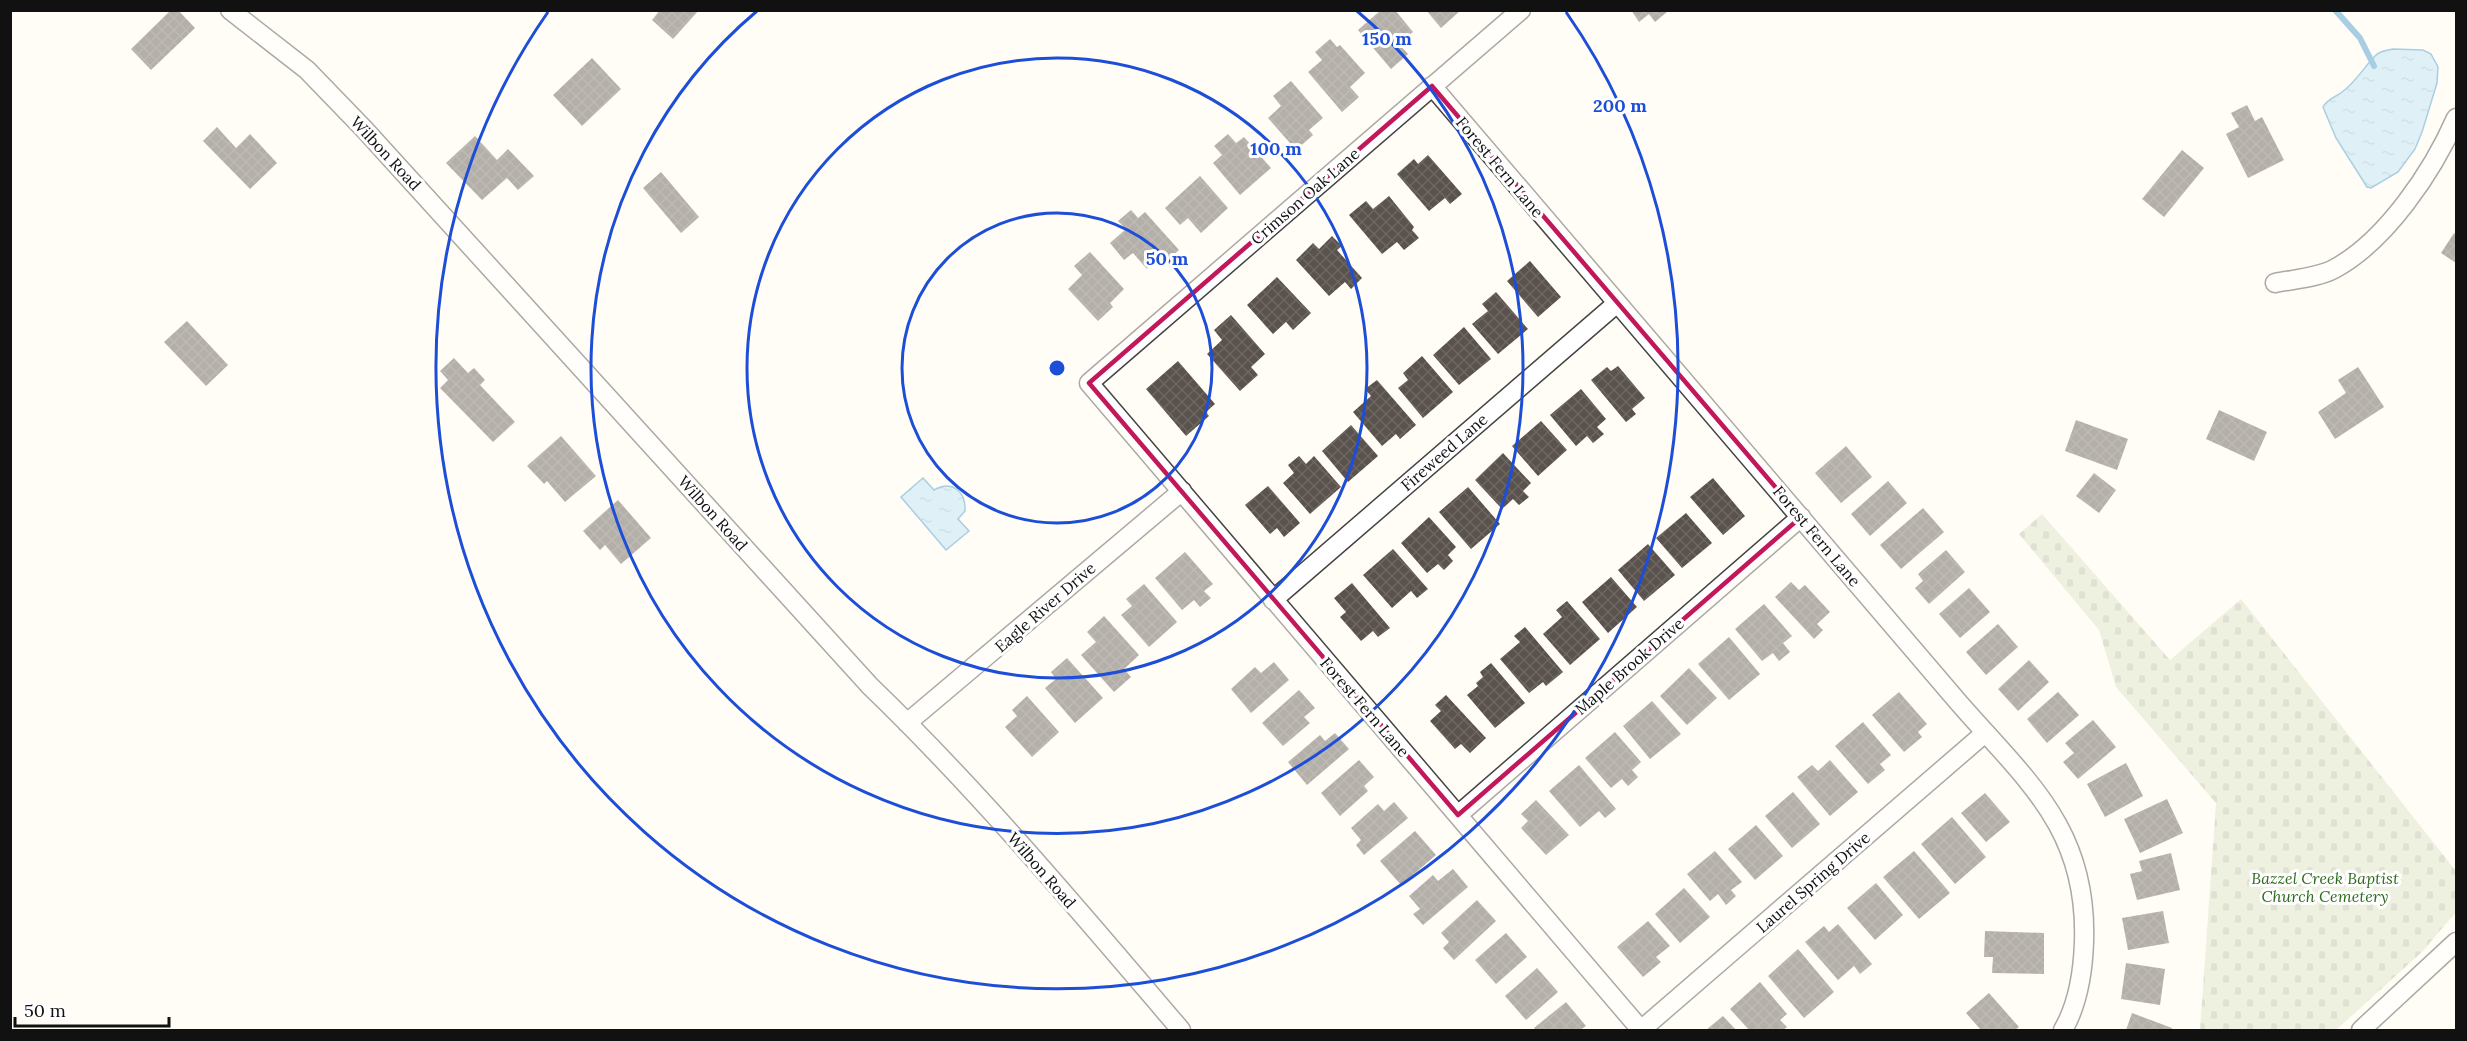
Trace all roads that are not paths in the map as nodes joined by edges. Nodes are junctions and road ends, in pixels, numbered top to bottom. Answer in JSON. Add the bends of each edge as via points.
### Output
{"nodes":[{"id":1,"x":230,"y":10,"type":"edge"},
{"id":2,"x":1521,"y":10,"type":"edge"},
{"id":3,"x":1432,"y":86,"type":"junction"},
{"id":4,"x":2455,"y":128,"type":"edge"},
{"id":5,"x":2276,"y":283,"type":"dead end"},
{"id":6,"x":1616,"y":303,"type":"junction"},
{"id":7,"x":1089,"y":383,"type":"joint"},
{"id":8,"x":1182,"y":491,"type":"junction"},
{"id":9,"x":1801,"y":517,"type":"junction"},
{"id":10,"x":1273,"y":600,"type":"junction"},
{"id":11,"x":907,"y":723,"type":"junction"},
{"id":12,"x":1985,"y":733,"type":"junction"},
{"id":13,"x":1458,"y":815,"type":"junction"},
{"id":14,"x":2457,"y":942,"type":"edge"},
{"id":15,"x":1181,"y":1030,"type":"edge"},
{"id":16,"x":1641,"y":1030,"type":"edge"},
{"id":17,"x":2063,"y":1030,"type":"edge"},
{"id":18,"x":2361,"y":1030,"type":"edge"}],
"edges":[{"from":1,"to":11,"type":"street","name":"Wilbon Road","via":[[307,70],[365,130],[870,687]]},
{"from":2,"to":3,"type":"street","name":"Crimson Oak Lane"},
{"from":3,"to":6,"type":"street","name":"Forest Fern Lane"},
{"from":3,"to":7,"type":"street","name":"Crimson Oak Lane"},
{"from":4,"to":5,"type":"street","via":[[2404,205],[2355,254],[2332,270]]},
{"from":6,"to":9,"type":"street","name":"Forest Fern Lane"},
{"from":6,"to":10,"type":"street","name":"Fireweed Lane"},
{"from":7,"to":8,"type":"street","name":"Forest Fern Lane"},
{"from":8,"to":10,"type":"street","name":"Forest Fern Lane"},
{"from":8,"to":11,"type":"street","name":"Eagle River Drive"},
{"from":9,"to":12,"type":"street","name":"Forest Fern Lane"},
{"from":9,"to":13,"type":"street","name":"Maple Brook Drive"},
{"from":10,"to":13,"type":"street","name":"Forest Fern Lane"},
{"from":11,"to":15,"type":"street","name":"Wilbon Road","via":[[1031,856]]},
{"from":12,"to":16,"type":"street","name":"Laurel Spring Drive"},
{"from":12,"to":17,"type":"street","name":"Forest Fern Lane","via":[[2033,785],[2057,821],[2075,862],[2085,920],[2083,972]]},
{"from":13,"to":16,"type":"street","name":"Forest Fern Lane"},
{"from":14,"to":18,"type":"street"}]}
